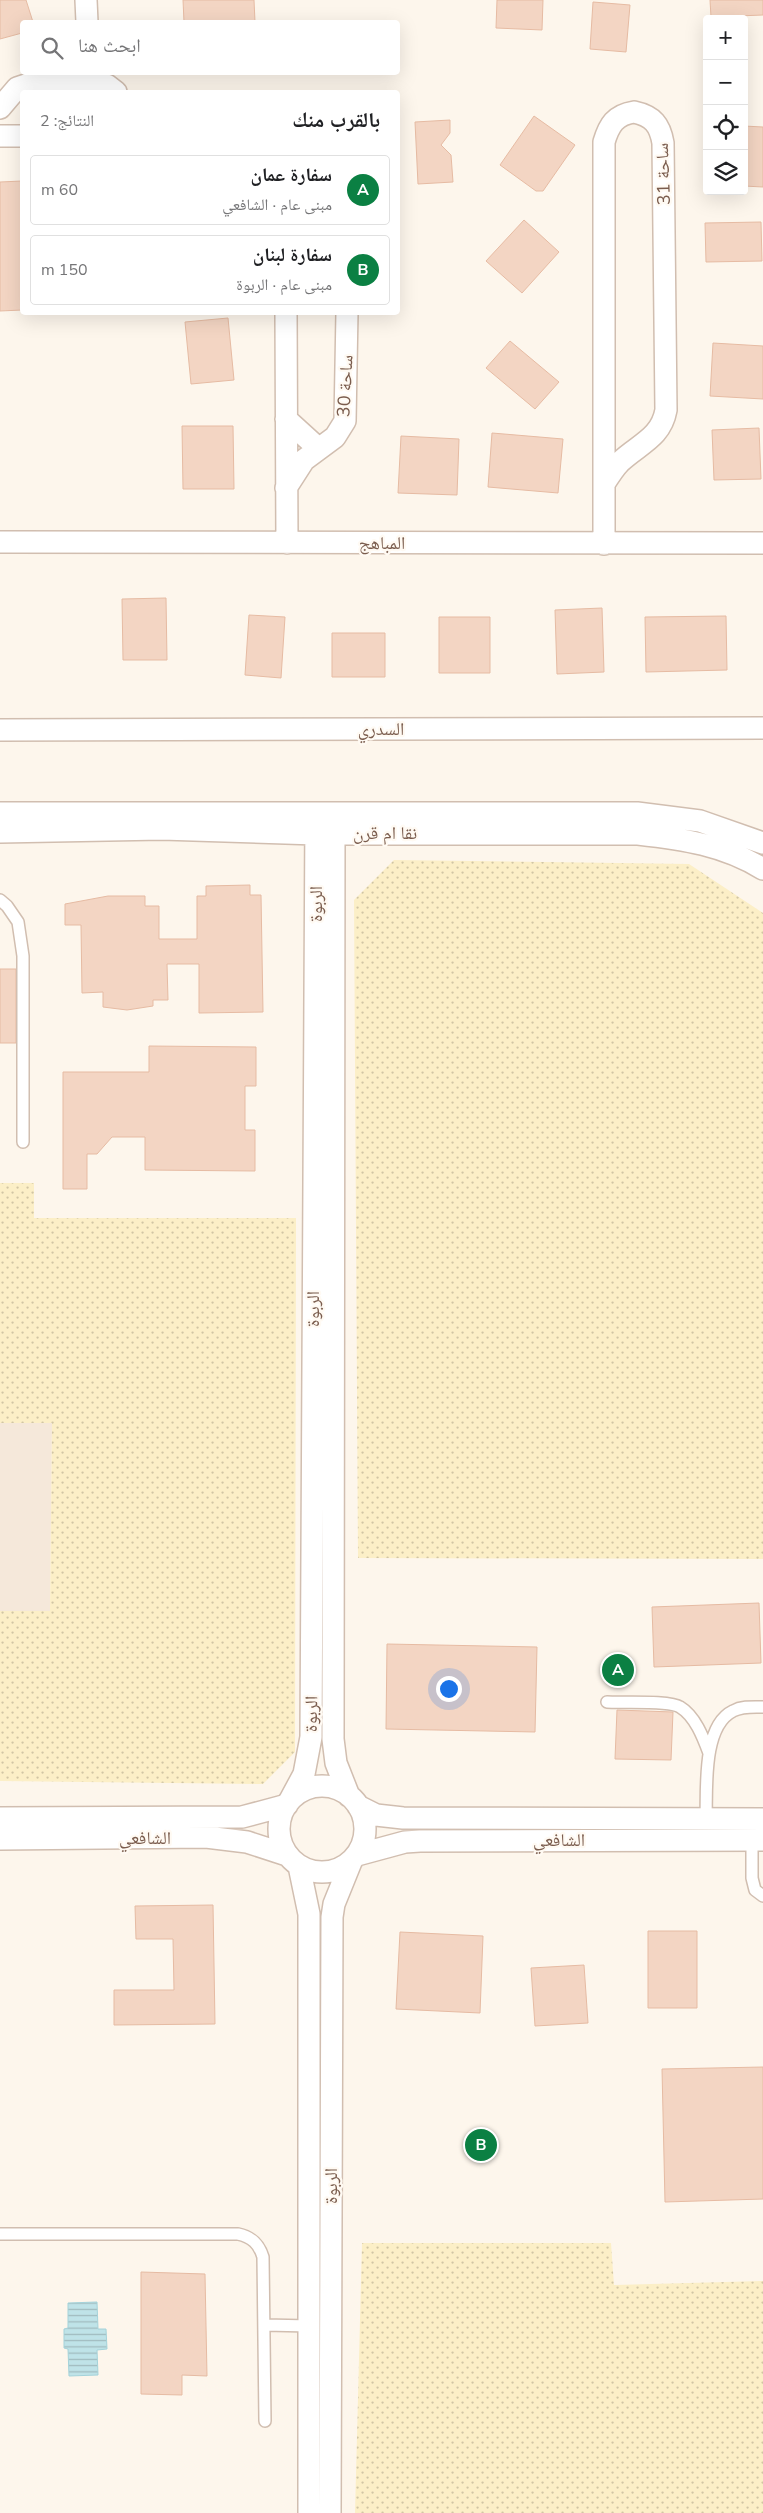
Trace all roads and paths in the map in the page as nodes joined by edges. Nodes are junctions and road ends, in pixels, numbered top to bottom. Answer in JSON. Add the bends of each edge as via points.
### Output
{"nodes":[{"id":1,"x":86,"y":0,"type":"edge"},
{"id":2,"x":87,"y":20,"type":"edge"},
{"id":3,"x":87,"y":77,"type":"edge"},
{"id":4,"x":113,"y":90,"type":"edge"},
{"id":5,"x":0,"y":108,"type":"edge"},
{"id":6,"x":0,"y":136,"type":"edge"},
{"id":7,"x":20,"y":136,"type":"edge"},
{"id":8,"x":286,"y":315,"type":"edge"},
{"id":9,"x":347,"y":315,"type":"edge"},
{"id":10,"x":286,"y":419,"type":"junction"},
{"id":11,"x":604,"y":426,"type":"junction"},
{"id":12,"x":319,"y":448,"type":"junction"},
{"id":13,"x":637,"y":449,"type":"junction"},
{"id":14,"x":604,"y":484,"type":"junction"},
{"id":15,"x":286,"y":488,"type":"junction"},
{"id":16,"x":0,"y":542,"type":"edge"},
{"id":17,"x":287,"y":543,"type":"junction"},
{"id":18,"x":763,"y":543,"type":"edge"},
{"id":19,"x":604,"y":544,"type":"junction"},
{"id":20,"x":763,"y":728,"type":"edge"},
{"id":21,"x":0,"y":730,"type":"edge"},
{"id":22,"x":0,"y":814,"type":"edge"},
{"id":23,"x":325,"y":823,"type":"junction"},
{"id":24,"x":0,"y":832,"type":"edge"},
{"id":25,"x":763,"y":843,"type":"edge"},
{"id":26,"x":763,"y":869,"type":"edge"},
{"id":27,"x":0,"y":900,"type":"edge"},
{"id":28,"x":23,"y":1142,"type":"dead end"},
{"id":29,"x":607,"y":1702,"type":"dead end"},
{"id":30,"x":763,"y":1707,"type":"edge"},
{"id":31,"x":708,"y":1753,"type":"junction"},
{"id":32,"x":354,"y":1801,"type":"junction"},
{"id":33,"x":288,"y":1803,"type":"junction"},
{"id":34,"x":0,"y":1818,"type":"edge"},
{"id":35,"x":706,"y":1819,"type":"junction"},
{"id":36,"x":763,"y":1819,"type":"edge"},
{"id":37,"x":0,"y":1839,"type":"edge"},
{"id":38,"x":757,"y":1840,"type":"edge"},
{"id":39,"x":354,"y":1858,"type":"junction"},
{"id":40,"x":293,"y":1860,"type":"junction"},
{"id":41,"x":763,"y":1896,"type":"edge"},
{"id":42,"x":0,"y":2234,"type":"edge"},
{"id":43,"x":265,"y":2325,"type":"junction"},
{"id":44,"x":310,"y":2326,"type":"junction"},
{"id":45,"x":265,"y":2421,"type":"dead end"},
{"id":46,"x":309,"y":2513,"type":"edge"},
{"id":47,"x":330,"y":2513,"type":"edge"}],
"edges":[{"from":1,"to":2,"type":"street"},
{"from":3,"to":4,"type":"street"},
{"from":3,"to":5,"type":"street","via":[[23,85],[10,94]]},
{"from":6,"to":7,"type":"street"},
{"from":8,"to":10,"type":"street"},
{"from":9,"to":12,"type":"street","name":"ساحة 30","via":[[345,422],[335,437]]},
{"from":10,"to":12,"type":"street"},
{"from":10,"to":15,"type":"street"},
{"from":11,"to":13,"type":"street"},
{"from":11,"to":13,"type":"street","name":"ساحة 31","via":[[604,142],[609,127],[616,119],[634,112],[654,120],[661,129],[663,143],[666,390],[666,410],[661,427]]},
{"from":11,"to":14,"type":"street","name":"ساحة 31"},
{"from":12,"to":15,"type":"street","name":"ساحة 30","via":[[304,460]]},
{"from":13,"to":14,"type":"street","name":"ساحة 31","via":[[619,463]]},
{"from":14,"to":19,"type":"street","name":"ساحة 31"},
{"from":15,"to":17,"type":"street"},
{"from":16,"to":17,"type":"street","name":"المباهج"},
{"from":17,"to":19,"type":"street","name":"المباهج"},
{"from":18,"to":19,"type":"street","name":"المباهج"},
{"from":20,"to":21,"type":"street","name":"السدري"},
{"from":22,"to":23,"type":"street","name":"نقا ام قرن"},
{"from":23,"to":24,"type":"street","name":"نقا ام قرن"},
{"from":23,"to":25,"type":"street","name":"نقا ام قرن","via":[[637,813],[700,822]]},
{"from":23,"to":26,"type":"street","name":"نقا ام قرن","via":[[638,834],[706,844],[733,853]]},
{"from":23,"to":32,"type":"street","name":"الربوة","via":[[333,1739],[336,1762]]},
{"from":23,"to":33,"type":"street","name":"الربوة","via":[[311,1737],[304,1774]]},
{"from":27,"to":28,"type":"lane","via":[[18,922],[23,956]]},
{"from":29,"to":31,"type":"lane","via":[[669,1704],[682,1708],[700,1731]]},
{"from":30,"to":31,"type":"lane","via":[[746,1707],[726,1716],[718,1726]]},
{"from":31,"to":35,"type":"lane"},
{"from":32,"to":33,"type":"street","via":[[338,1789],[325,1786],[300,1792]]},
{"from":32,"to":35,"type":"street","name":"الشافعي","via":[[376,1815],[403,1818]]},
{"from":32,"to":39,"type":"street","via":[[364,1818],[365,1830],[363,1843]]},
{"from":33,"to":34,"type":"street","name":"الشافعي","via":[[232,1818]]},
{"from":33,"to":40,"type":"street","via":[[279,1830],[281,1843]]},
{"from":35,"to":36,"type":"street","name":"الشافعي"},
{"from":37,"to":40,"type":"street","name":"الشافعي","via":[[206,1837],[246,1842]]},
{"from":38,"to":39,"type":"street","name":"الشافعي","via":[[420,1841],[405,1842]]},
{"from":38,"to":41,"type":"lane","via":[[752,1878],[755,1890]]},
{"from":39,"to":40,"type":"street","via":[[339,1869],[325,1872],[312,1871]]},
{"from":39,"to":47,"type":"street","name":"الربوة","via":[[334,1904],[332,1917]]},
{"from":40,"to":44,"type":"street","name":"الربوة","via":[[309,1914]]},
{"from":42,"to":43,"type":"lane","via":[[248,2236],[264,2257]]},
{"from":43,"to":44,"type":"lane"},
{"from":43,"to":45,"type":"lane"},
{"from":44,"to":46,"type":"street","name":"الربوة"}]}
